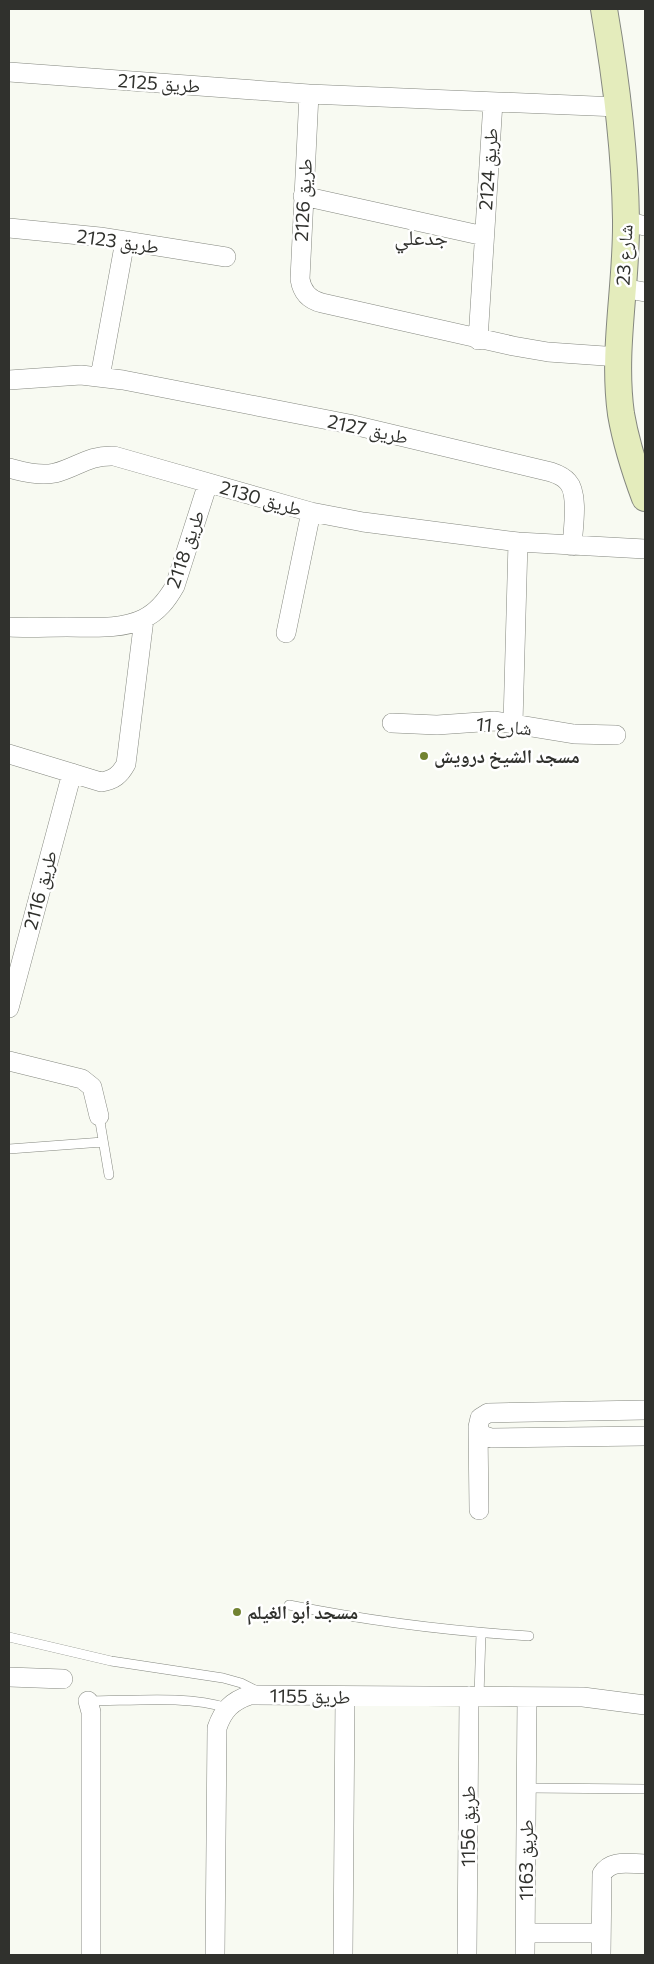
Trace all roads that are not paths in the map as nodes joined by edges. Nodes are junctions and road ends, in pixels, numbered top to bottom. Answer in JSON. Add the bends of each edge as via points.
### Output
{"nodes":[{"id":1,"x":604,"y":9,"type":"edge"},
{"id":2,"x":9,"y":72,"type":"edge"},
{"id":3,"x":309,"y":94,"type":"junction"},
{"id":4,"x":493,"y":102,"type":"junction"},
{"id":5,"x":618,"y":107,"type":"junction"},
{"id":6,"x":303,"y":196,"type":"junction"},
{"id":7,"x":636,"y":224,"type":"edge"},
{"id":8,"x":9,"y":228,"type":"edge"},
{"id":9,"x":484,"y":236,"type":"junction"},
{"id":10,"x":125,"y":241,"type":"junction"},
{"id":11,"x":226,"y":257,"type":"dead end"},
{"id":12,"x":634,"y":290,"type":"edge"},
{"id":13,"x":478,"y":340,"type":"junction"},
{"id":14,"x":619,"y":357,"type":"junction"},
{"id":15,"x":100,"y":377,"type":"junction"},
{"id":16,"x":9,"y":380,"type":"edge"},
{"id":17,"x":9,"y":468,"type":"edge"},
{"id":18,"x":208,"y":483,"type":"junction"},
{"id":19,"x":645,"y":498,"type":"edge"},
{"id":20,"x":312,"y":512,"type":"junction"},
{"id":21,"x":645,"y":537,"type":"edge"},
{"id":22,"x":518,"y":542,"type":"junction"},
{"id":23,"x":572,"y":546,"type":"junction"},
{"id":24,"x":624,"y":548,"type":"junction"},
{"id":25,"x":645,"y":549,"type":"edge"},
{"id":26,"x":144,"y":619,"type":"junction"},
{"id":27,"x":9,"y":627,"type":"edge"},
{"id":28,"x":286,"y":633,"type":"dead end"},
{"id":29,"x":513,"y":723,"type":"junction"},
{"id":30,"x":392,"y":724,"type":"dead end"},
{"id":31,"x":616,"y":735,"type":"dead end"},
{"id":32,"x":9,"y":754,"type":"edge"},
{"id":33,"x":72,"y":773,"type":"junction"},
{"id":34,"x":9,"y":1008,"type":"edge"},
{"id":35,"x":9,"y":1062,"type":"edge"},
{"id":36,"x":99,"y":1116,"type":"joint"},
{"id":37,"x":103,"y":1142,"type":"junction"},
{"id":38,"x":9,"y":1149,"type":"edge"},
{"id":39,"x":109,"y":1176,"type":"dead end"},
{"id":40,"x":645,"y":1410,"type":"edge"},
{"id":41,"x":555,"y":1412,"type":"junction"},
{"id":42,"x":478,"y":1427,"type":"junction"},
{"id":43,"x":645,"y":1436,"type":"edge"},
{"id":44,"x":555,"y":1437,"type":"junction"},
{"id":45,"x":479,"y":1510,"type":"dead end"},
{"id":46,"x":289,"y":1605,"type":"dead end"},
{"id":47,"x":481,"y":1633,"type":"junction"},
{"id":48,"x":529,"y":1636,"type":"dead end"},
{"id":49,"x":9,"y":1637,"type":"edge"},
{"id":50,"x":9,"y":1677,"type":"edge"},
{"id":51,"x":63,"y":1679,"type":"dead end"},
{"id":52,"x":263,"y":1695,"type":"junction"},
{"id":53,"x":474,"y":1696,"type":"junction"},
{"id":54,"x":345,"y":1697,"type":"junction"},
{"id":55,"x":527,"y":1697,"type":"junction"},
{"id":56,"x":88,"y":1701,"type":"joint"},
{"id":57,"x":645,"y":1705,"type":"edge"},
{"id":58,"x":227,"y":1708,"type":"junction"},
{"id":59,"x":527,"y":1788,"type":"junction"},
{"id":60,"x":645,"y":1788,"type":"edge"},
{"id":61,"x":645,"y":1864,"type":"edge"},
{"id":62,"x":526,"y":1933,"type":"junction"},
{"id":63,"x":601,"y":1933,"type":"junction"},
{"id":64,"x":91,"y":1955,"type":"edge"},
{"id":65,"x":215,"y":1955,"type":"edge"},
{"id":66,"x":343,"y":1955,"type":"edge"},
{"id":67,"x":467,"y":1955,"type":"edge"},
{"id":68,"x":525,"y":1955,"type":"edge"},
{"id":69,"x":601,"y":1955,"type":"edge"}],
"edges":[{"from":1,"to":5,"type":"street","name":"شارع 23"},
{"from":2,"to":3,"type":"street","name":"طريق 2125"},
{"from":3,"to":4,"type":"street"},
{"from":3,"to":6,"type":"street","name":"طريق 2126"},
{"from":4,"to":5,"type":"street"},
{"from":4,"to":9,"type":"street","name":"طريق 2124"},
{"from":5,"to":7,"type":"street","name":"شارع 23"},
{"from":6,"to":9,"type":"street","name":"طريق 2124"},
{"from":6,"to":13,"type":"street","name":"طريق 2126","via":[[300,279],[309,298]]},
{"from":7,"to":12,"type":"street","name":"شارع 23"},
{"from":8,"to":10,"type":"street","name":"طريق 2123"},
{"from":9,"to":13,"type":"street","name":"طريق 2124"},
{"from":10,"to":11,"type":"street","name":"طريق 2123"},
{"from":10,"to":15,"type":"street"},
{"from":12,"to":14,"type":"street","name":"شارع 23"},
{"from":13,"to":14,"type":"street","name":"طريق 2126","via":[[548,352]]},
{"from":14,"to":19,"type":"street","name":"شارع 23","via":[[621,413]]},
{"from":15,"to":16,"type":"street","name":"طريق 2127"},
{"from":15,"to":23,"type":"street","name":"طريق 2127","via":[[349,424],[560,476],[573,491]]},
{"from":17,"to":18,"type":"street","name":"طريق 2130","via":[[31,474],[54,473],[94,457],[114,456]]},
{"from":18,"to":20,"type":"street","name":"طريق 2130"},
{"from":18,"to":26,"type":"street","name":"طريق 2118","via":[[175,586],[162,605]]},
{"from":20,"to":22,"type":"street","name":"طريق 2130"},
{"from":20,"to":28,"type":"street"},
{"from":21,"to":24,"type":"street","name":"طريق 2130"},
{"from":22,"to":23,"type":"street","name":"طريق 2130"},
{"from":22,"to":29,"type":"street"},
{"from":23,"to":24,"type":"street","name":"طريق 2130"},
{"from":24,"to":25,"type":"street","name":"طريق 2130"},
{"from":26,"to":27,"type":"street","name":"طريق 2118","via":[[110,627]]},
{"from":26,"to":33,"type":"street","via":[[126,764],[109,781],[101,782]]},
{"from":29,"to":30,"type":"street","name":"شارع 11"},
{"from":29,"to":31,"type":"street","name":"شارع 11","via":[[568,733]]},
{"from":32,"to":33,"type":"street"},
{"from":33,"to":34,"type":"street","name":"طريق 2116"},
{"from":35,"to":36,"type":"street","via":[[82,1079],[92,1087]]},
{"from":36,"to":37,"type":"lane"},
{"from":37,"to":38,"type":"lane"},
{"from":37,"to":39,"type":"lane"},
{"from":40,"to":41,"type":"street"},
{"from":41,"to":42,"type":"street","via":[[488,1414],[480,1418]]},
{"from":41,"to":44,"type":"street"},
{"from":42,"to":44,"type":"street","via":[[486,1438]]},
{"from":42,"to":45,"type":"street"},
{"from":43,"to":44,"type":"street"},
{"from":46,"to":47,"type":"lane","via":[[384,1622]]},
{"from":47,"to":48,"type":"lane"},
{"from":47,"to":53,"type":"lane"},
{"from":49,"to":52,"type":"lane","via":[[111,1660],[223,1678]]},
{"from":50,"to":51,"type":"street"},
{"from":52,"to":54,"type":"street","name":"طريق 1155"},
{"from":52,"to":58,"type":"street","name":"طريق 1155","via":[[238,1699]]},
{"from":53,"to":54,"type":"street","name":"طريق 1155"},
{"from":53,"to":55,"type":"street","name":"طريق 1155"},
{"from":53,"to":67,"type":"street","name":"طريق 1156"},
{"from":54,"to":66,"type":"street"},
{"from":55,"to":57,"type":"street","name":"طريق 1155","via":[[583,1697]]},
{"from":55,"to":59,"type":"street","name":"طريق 1163"},
{"from":56,"to":58,"type":"lane","via":[[190,1701]]},
{"from":56,"to":64,"type":"street","via":[[91,1712]]},
{"from":58,"to":65,"type":"street","via":[[217,1728]]},
{"from":59,"to":60,"type":"lane"},
{"from":59,"to":62,"type":"street","name":"طريق 1163"},
{"from":61,"to":63,"type":"street","via":[[618,1863],[605,1868],[601,1881]]},
{"from":62,"to":63,"type":"street"},
{"from":62,"to":68,"type":"street","name":"طريق 1163"},
{"from":63,"to":69,"type":"street"}]}
